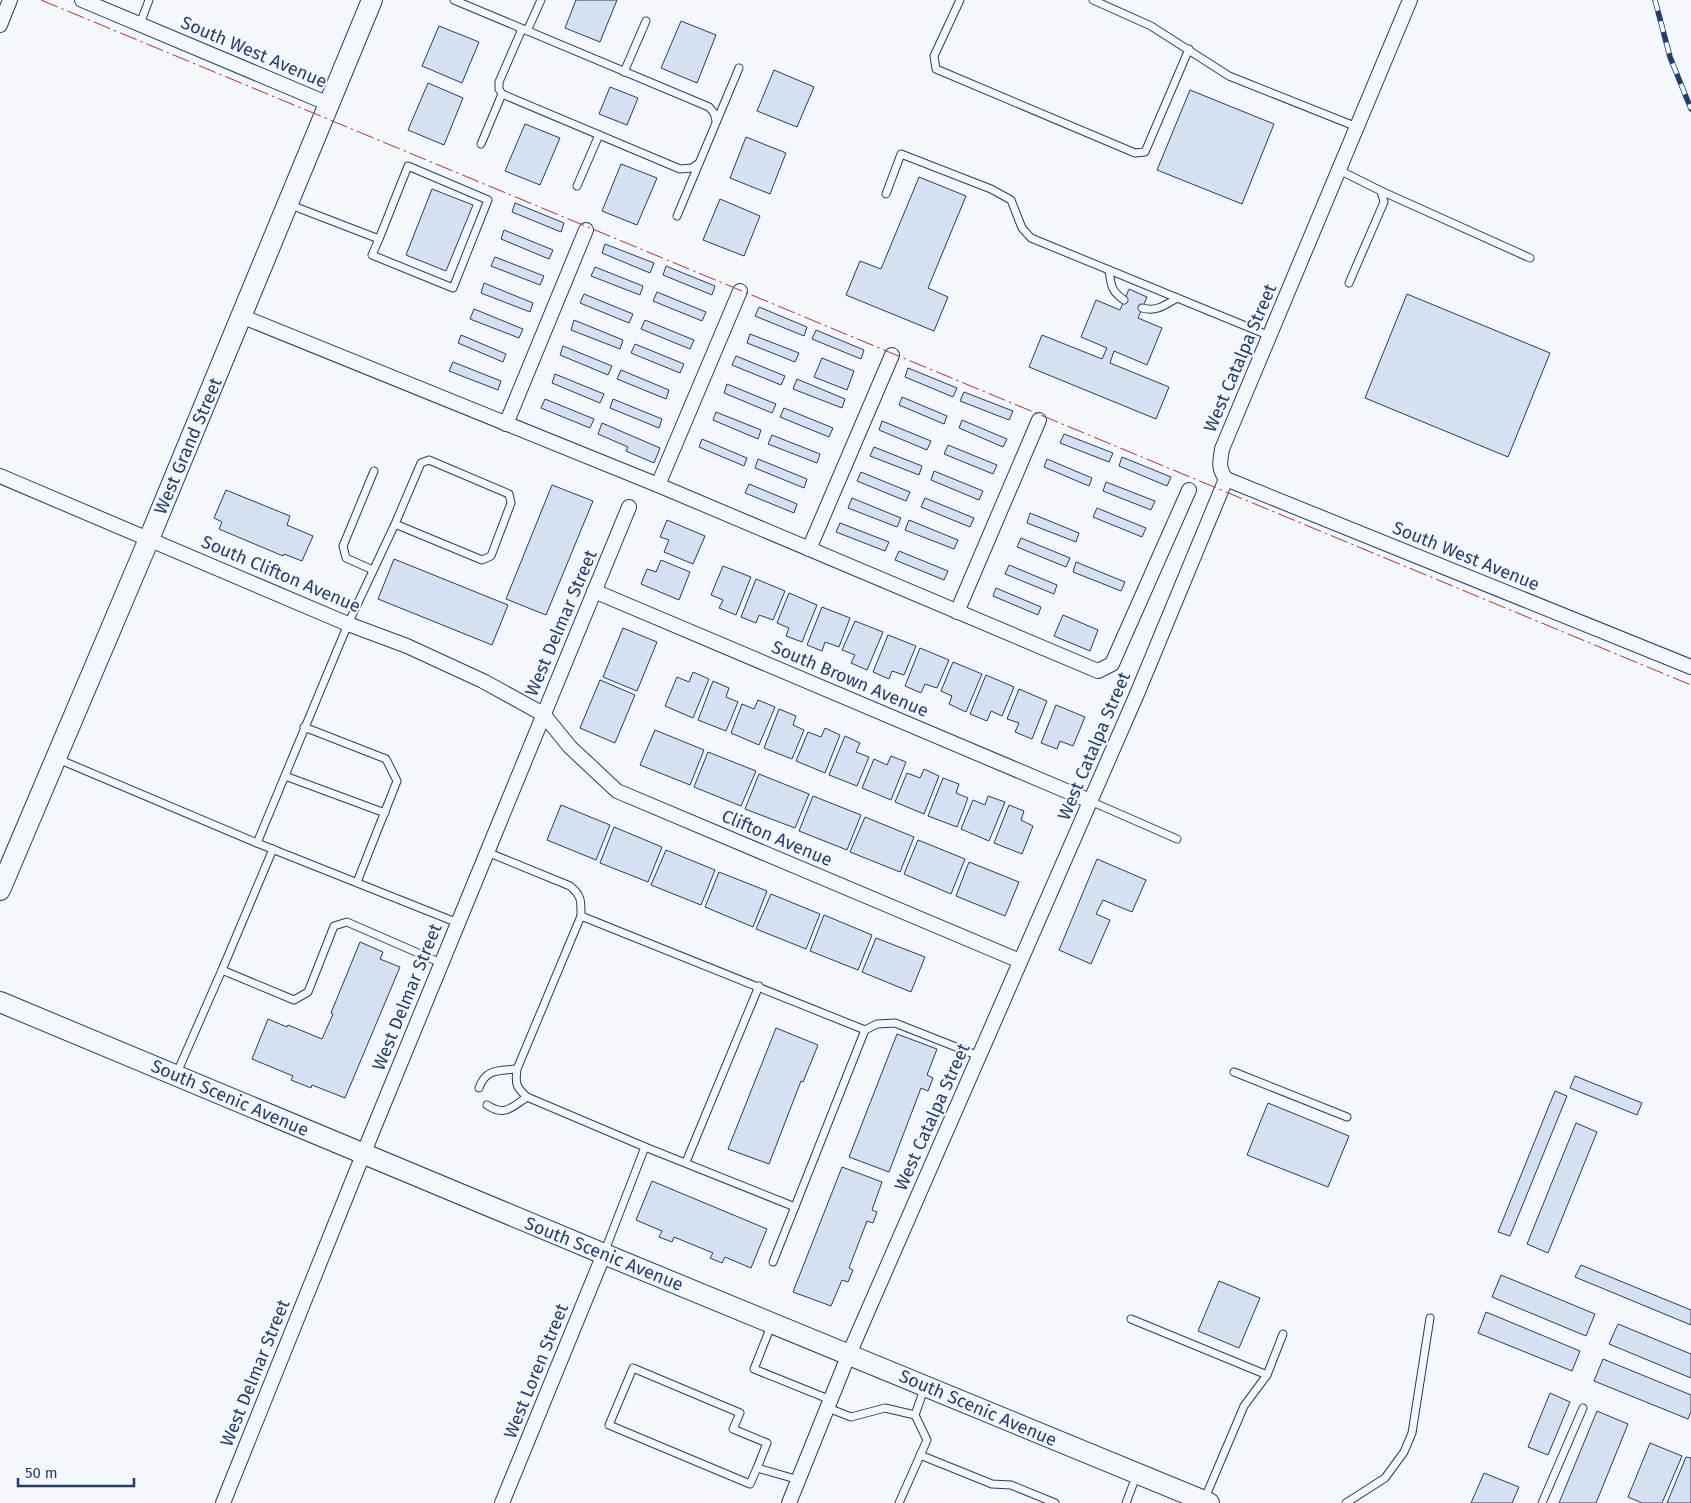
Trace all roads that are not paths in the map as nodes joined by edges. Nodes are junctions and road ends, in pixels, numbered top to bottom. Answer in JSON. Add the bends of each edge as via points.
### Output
{"nodes":[{"id":1,"x":10,"y":0,"type":"edge"},
{"id":2,"x":82,"y":0,"type":"edge"},
{"id":3,"x":149,"y":0,"type":"edge"},
{"id":4,"x":372,"y":0,"type":"edge"},
{"id":5,"x":454,"y":0,"type":"edge"},
{"id":6,"x":541,"y":0,"type":"edge"},
{"id":7,"x":960,"y":0,"type":"edge"},
{"id":8,"x":1093,"y":0,"type":"edge"},
{"id":9,"x":1410,"y":0,"type":"edge"},
{"id":10,"x":646,"y":20,"type":"dead end"},
{"id":11,"x":140,"y":24,"type":"junction"},
{"id":12,"x":0,"y":25,"type":"edge"},
{"id":13,"x":525,"y":30,"type":"junction"},
{"id":14,"x":1189,"y":49,"type":"junction"},
{"id":15,"x":738,"y":68,"type":"dead end"},
{"id":16,"x":624,"y":72,"type":"junction"},
{"id":17,"x":502,"y":94,"type":"junction"},
{"id":18,"x":329,"y":104,"type":"junction"},
{"id":19,"x":716,"y":121,"type":"junction"},
{"id":20,"x":1357,"y":127,"type":"junction"},
{"id":21,"x":599,"y":135,"type":"junction"},
{"id":22,"x":481,"y":144,"type":"dead end"},
{"id":23,"x":699,"y":163,"type":"junction"},
{"id":24,"x":1339,"y":170,"type":"junction"},
{"id":25,"x":577,"y":186,"type":"dead end"},
{"id":26,"x":1381,"y":191,"type":"junction"},
{"id":27,"x":886,"y":194,"type":"dead end"},
{"id":28,"x":288,"y":203,"type":"junction"},
{"id":29,"x":677,"y":216,"type":"dead end"},
{"id":30,"x":586,"y":230,"type":"dead end"},
{"id":31,"x":379,"y":239,"type":"junction"},
{"id":32,"x":1530,"y":258,"type":"dead end"},
{"id":33,"x":1109,"y":270,"type":"junction"},
{"id":34,"x":1349,"y":283,"type":"dead end"},
{"id":35,"x":740,"y":291,"type":"dead end"},
{"id":36,"x":1177,"y":298,"type":"junction"},
{"id":37,"x":1124,"y":300,"type":"dead end"},
{"id":38,"x":1142,"y":308,"type":"dead end"},
{"id":39,"x":241,"y":316,"type":"junction"},
{"id":40,"x":1270,"y":336,"type":"junction"},
{"id":41,"x":892,"y":355,"type":"dead end"},
{"id":42,"x":1039,"y":420,"type":"dead end"},
{"id":43,"x":506,"y":424,"type":"junction"},
{"id":44,"x":374,"y":471,"type":"dead end"},
{"id":45,"x":0,"y":476,"type":"edge"},
{"id":46,"x":1226,"y":479,"type":"junction"},
{"id":47,"x":658,"y":485,"type":"junction"},
{"id":48,"x":1189,"y":490,"type":"dead end"},
{"id":49,"x":629,"y":507,"type":"dead end"},
{"id":50,"x":395,"y":524,"type":"junction"},
{"id":51,"x":149,"y":539,"type":"junction"},
{"id":52,"x":809,"y":549,"type":"junction"},
{"id":53,"x":373,"y":570,"type":"junction"},
{"id":54,"x":594,"y":592,"type":"junction"},
{"id":55,"x":957,"y":612,"type":"junction"},
{"id":56,"x":348,"y":624,"type":"junction"},
{"id":57,"x":1691,"y":667,"type":"edge"},
{"id":58,"x":543,"y":714,"type":"junction"},
{"id":59,"x":304,"y":727,"type":"junction"},
{"id":60,"x":56,"y":758,"type":"junction"},
{"id":61,"x":285,"y":776,"type":"junction"},
{"id":62,"x":1090,"y":801,"type":"junction"},
{"id":63,"x":385,"y":813,"type":"junction"},
{"id":64,"x":1177,"y":839,"type":"dead end"},
{"id":65,"x":256,"y":842,"type":"junction"},
{"id":66,"x":273,"y":849,"type":"junction"},
{"id":67,"x":487,"y":852,"type":"junction"},
{"id":68,"x":357,"y":882,"type":"junction"},
{"id":69,"x":0,"y":890,"type":"edge"},
{"id":70,"x":581,"y":916,"type":"junction"},
{"id":71,"x":458,"y":923,"type":"junction"},
{"id":72,"x":1020,"y":961,"type":"junction"},
{"id":73,"x":441,"y":963,"type":"junction"},
{"id":74,"x":222,"y":970,"type":"junction"},
{"id":75,"x":759,"y":986,"type":"junction"},
{"id":76,"x":0,"y":1002,"type":"edge"},
{"id":77,"x":865,"y":1030,"type":"junction"},
{"id":78,"x":979,"y":1056,"type":"junction"},
{"id":79,"x":516,"y":1069,"type":"junction"},
{"id":80,"x":1234,"y":1072,"type":"dead end"},
{"id":81,"x":176,"y":1075,"type":"junction"},
{"id":82,"x":479,"y":1088,"type":"dead end"},
{"id":83,"x":527,"y":1097,"type":"junction"},
{"id":84,"x":488,"y":1105,"type":"dead end"},
{"id":85,"x":1347,"y":1117,"type":"dead end"},
{"id":86,"x":645,"y":1147,"type":"junction"},
{"id":87,"x":363,"y":1153,"type":"junction"},
{"id":88,"x":686,"y":1162,"type":"junction"},
{"id":89,"x":795,"y":1206,"type":"junction"},
{"id":90,"x":604,"y":1254,"type":"junction"},
{"id":91,"x":773,"y":1262,"type":"dead end"},
{"id":92,"x":1430,"y":1318,"type":"dead end"},
{"id":93,"x":1131,"y":1319,"type":"dead end"},
{"id":94,"x":772,"y":1323,"type":"junction"},
{"id":95,"x":1283,"y":1334,"type":"dead end"},
{"id":96,"x":849,"y":1354,"type":"junction"},
{"id":97,"x":1267,"y":1375,"type":"junction"},
{"id":98,"x":925,"y":1386,"type":"junction"},
{"id":99,"x":829,"y":1404,"type":"junction"},
{"id":100,"x":1583,"y":1408,"type":"dead end"},
{"id":101,"x":915,"y":1415,"type":"junction"},
{"id":102,"x":920,"y":1455,"type":"junction"},
{"id":103,"x":757,"y":1468,"type":"junction"},
{"id":104,"x":1138,"y":1474,"type":"junction"},
{"id":105,"x":799,"y":1480,"type":"junction"},
{"id":106,"x":902,"y":1502,"type":"edge"},
{"id":107,"x":1206,"y":1502,"type":"edge"},
{"id":108,"x":223,"y":1503,"type":"edge"},
{"id":109,"x":502,"y":1503,"type":"edge"},
{"id":110,"x":789,"y":1503,"type":"edge"},
{"id":111,"x":1055,"y":1503,"type":"edge"},
{"id":112,"x":1126,"y":1503,"type":"edge"},
{"id":113,"x":1346,"y":1503,"type":"edge"},
{"id":114,"x":1542,"y":1503,"type":"edge"}],
"edges":[{"from":1,"to":12,"type":"street"},
{"from":2,"to":11,"type":"street","name":"South West Avenue"},
{"from":3,"to":11,"type":"lane"},
{"from":4,"to":18,"type":"main road","name":"West Grand Street"},
{"from":5,"to":13,"type":"lane"},
{"from":6,"to":13,"type":"lane"},
{"from":7,"to":14,"type":"lane","via":[[934,56],[936,69],[1135,153],[1145,152]]},
{"from":8,"to":14,"type":"lane","via":[[1151,26]]},
{"from":9,"to":20,"type":"street","name":"West Catalpa Street"},
{"from":10,"to":16,"type":"lane"},
{"from":11,"to":18,"type":"street","name":"South West Avenue"},
{"from":13,"to":16,"type":"lane"},
{"from":13,"to":17,"type":"lane","via":[[500,82]]},
{"from":14,"to":20,"type":"lane","via":[[1230,76]]},
{"from":15,"to":19,"type":"lane"},
{"from":16,"to":19,"type":"lane","via":[[709,107]]},
{"from":17,"to":21,"type":"lane"},
{"from":17,"to":22,"type":"lane"},
{"from":18,"to":28,"type":"main road","name":"West Grand Street"},
{"from":19,"to":23,"type":"lane"},
{"from":20,"to":24,"type":"street","name":"West Catalpa Street"},
{"from":21,"to":23,"type":"lane","via":[[680,169],[692,168]]},
{"from":21,"to":25,"type":"lane"},
{"from":23,"to":29,"type":"lane"},
{"from":24,"to":26,"type":"lane"},
{"from":24,"to":40,"type":"street","name":"West Catalpa Street"},
{"from":26,"to":32,"type":"lane"},
{"from":26,"to":34,"type":"lane","via":[[1384,202]]},
{"from":27,"to":33,"type":"lane","via":[[901,154],[1011,200],[1022,228],[1031,238]]},
{"from":28,"to":31,"type":"lane"},
{"from":28,"to":39,"type":"main road","name":"West Grand Street"},
{"from":30,"to":43,"type":"street"},
{"from":31,"to":31,"type":"lane","via":[[408,166],[488,200],[453,288],[372,255]]},
{"from":33,"to":36,"type":"lane"},
{"from":33,"to":37,"type":"lane","via":[[1112,288]]},
{"from":35,"to":47,"type":"street"},
{"from":36,"to":38,"type":"lane","via":[[1159,309]]},
{"from":36,"to":40,"type":"lane"},
{"from":39,"to":43,"type":"street"},
{"from":39,"to":51,"type":"main road","name":"West Grand Street"},
{"from":40,"to":46,"type":"street","name":"West Catalpa Street","via":[[1222,449],[1221,471]]},
{"from":41,"to":52,"type":"street"},
{"from":42,"to":55,"type":"street"},
{"from":43,"to":47,"type":"street"},
{"from":44,"to":53,"type":"lane","via":[[343,546],[346,558]]},
{"from":45,"to":51,"type":"street","name":"South Clifton Avenue"},
{"from":46,"to":57,"type":"street","name":"South West Avenue"},
{"from":46,"to":62,"type":"street","name":"West Catalpa Street"},
{"from":47,"to":52,"type":"street"},
{"from":48,"to":55,"type":"street","via":[[1112,664],[1098,671]]},
{"from":49,"to":54,"type":"street","name":"West Delmar Street"},
{"from":50,"to":50,"type":"lane","via":[[421,463],[429,460],[509,494],[511,503],[491,556],[482,560]]},
{"from":50,"to":53,"type":"lane"},
{"from":51,"to":56,"type":"street","name":"South Clifton Avenue"},
{"from":51,"to":60,"type":"main road","name":"West Grand Street"},
{"from":52,"to":55,"type":"street"},
{"from":53,"to":56,"type":"lane"},
{"from":54,"to":58,"type":"street","name":"West Delmar Street"},
{"from":54,"to":62,"type":"street","name":"South Brown Avenue"},
{"from":56,"to":58,"type":"street","name":"South Clifton Avenue","via":[[407,646],[483,681]]},
{"from":56,"to":59,"type":"lane"},
{"from":58,"to":67,"type":"street","name":"West Delmar Street"},
{"from":58,"to":72,"type":"street","name":"Clifton Avenue","via":[[570,747],[617,791]]},
{"from":59,"to":61,"type":"lane"},
{"from":59,"to":63,"type":"lane","via":[[386,758],[397,781]]},
{"from":60,"to":65,"type":"lane"},
{"from":60,"to":69,"type":"main road","name":"West Grand Street"},
{"from":61,"to":63,"type":"lane"},
{"from":61,"to":65,"type":"lane"},
{"from":62,"to":64,"type":"lane"},
{"from":62,"to":72,"type":"street","name":"West Catalpa Street"},
{"from":63,"to":68,"type":"lane"},
{"from":65,"to":66,"type":"lane"},
{"from":66,"to":68,"type":"lane"},
{"from":66,"to":74,"type":"lane"},
{"from":67,"to":70,"type":"lane","via":[[570,886],[581,900]]},
{"from":67,"to":71,"type":"street","name":"West Delmar Street"},
{"from":68,"to":71,"type":"lane"},
{"from":70,"to":75,"type":"lane"},
{"from":70,"to":79,"type":"lane"},
{"from":71,"to":73,"type":"street","name":"West Delmar Street"},
{"from":72,"to":78,"type":"street","name":"West Catalpa Street"},
{"from":73,"to":74,"type":"lane","via":[[347,922],[334,926],[308,992],[294,1000]]},
{"from":73,"to":87,"type":"street","name":"West Delmar Street"},
{"from":74,"to":81,"type":"lane"},
{"from":75,"to":77,"type":"lane"},
{"from":75,"to":88,"type":"lane"},
{"from":76,"to":81,"type":"main road","name":"South Scenic Avenue"},
{"from":77,"to":78,"type":"lane","via":[[878,1024],[895,1023]]},
{"from":77,"to":89,"type":"lane"},
{"from":78,"to":96,"type":"street","name":"West Catalpa Street"},
{"from":79,"to":82,"type":"lane","via":[[490,1072],[482,1078]]},
{"from":79,"to":83,"type":"lane","via":[[517,1089]]},
{"from":80,"to":85,"type":"lane"},
{"from":81,"to":87,"type":"main road","name":"South Scenic Avenue"},
{"from":83,"to":84,"type":"lane","via":[[505,1112],[496,1111]]},
{"from":83,"to":86,"type":"lane"},
{"from":86,"to":88,"type":"lane"},
{"from":86,"to":90,"type":"lane"},
{"from":87,"to":90,"type":"main road","name":"South Scenic Avenue"},
{"from":87,"to":108,"type":"street","name":"West Delmar Street"},
{"from":88,"to":89,"type":"lane"},
{"from":89,"to":91,"type":"lane"},
{"from":90,"to":94,"type":"main road","name":"South Scenic Avenue"},
{"from":90,"to":109,"type":"street","name":"West Loren Street"},
{"from":92,"to":113,"type":"lane","via":[[1412,1433],[1404,1452],[1385,1478]]},
{"from":93,"to":97,"type":"lane"},
{"from":94,"to":96,"type":"main road","name":"South Scenic Avenue"},
{"from":94,"to":99,"type":"lane","via":[[754,1370]]},
{"from":95,"to":97,"type":"lane"},
{"from":96,"to":98,"type":"main road","name":"South Scenic Avenue"},
{"from":96,"to":99,"type":"street","name":"West Catalpa Street"},
{"from":97,"to":107,"type":"lane","via":[[1244,1406]]},
{"from":98,"to":101,"type":"lane"},
{"from":98,"to":104,"type":"main road","name":"South Scenic Avenue"},
{"from":99,"to":101,"type":"lane","via":[[851,1417],[885,1408]]},
{"from":99,"to":105,"type":"street","name":"West Catalpa Street"},
{"from":100,"to":114,"type":"lane"},
{"from":101,"to":102,"type":"lane","via":[[927,1440]]},
{"from":102,"to":106,"type":"lane"},
{"from":102,"to":111,"type":"lane","via":[[992,1484],[1011,1485]]},
{"from":103,"to":103,"type":"lane","via":[[767,1443],[733,1429],[740,1413],[633,1368],[609,1425],[750,1484]]},
{"from":103,"to":105,"type":"lane"},
{"from":104,"to":107,"type":"main road","name":"South Scenic Avenue"},
{"from":104,"to":112,"type":"lane"},
{"from":105,"to":110,"type":"street","name":"West Catalpa Street"}]}
